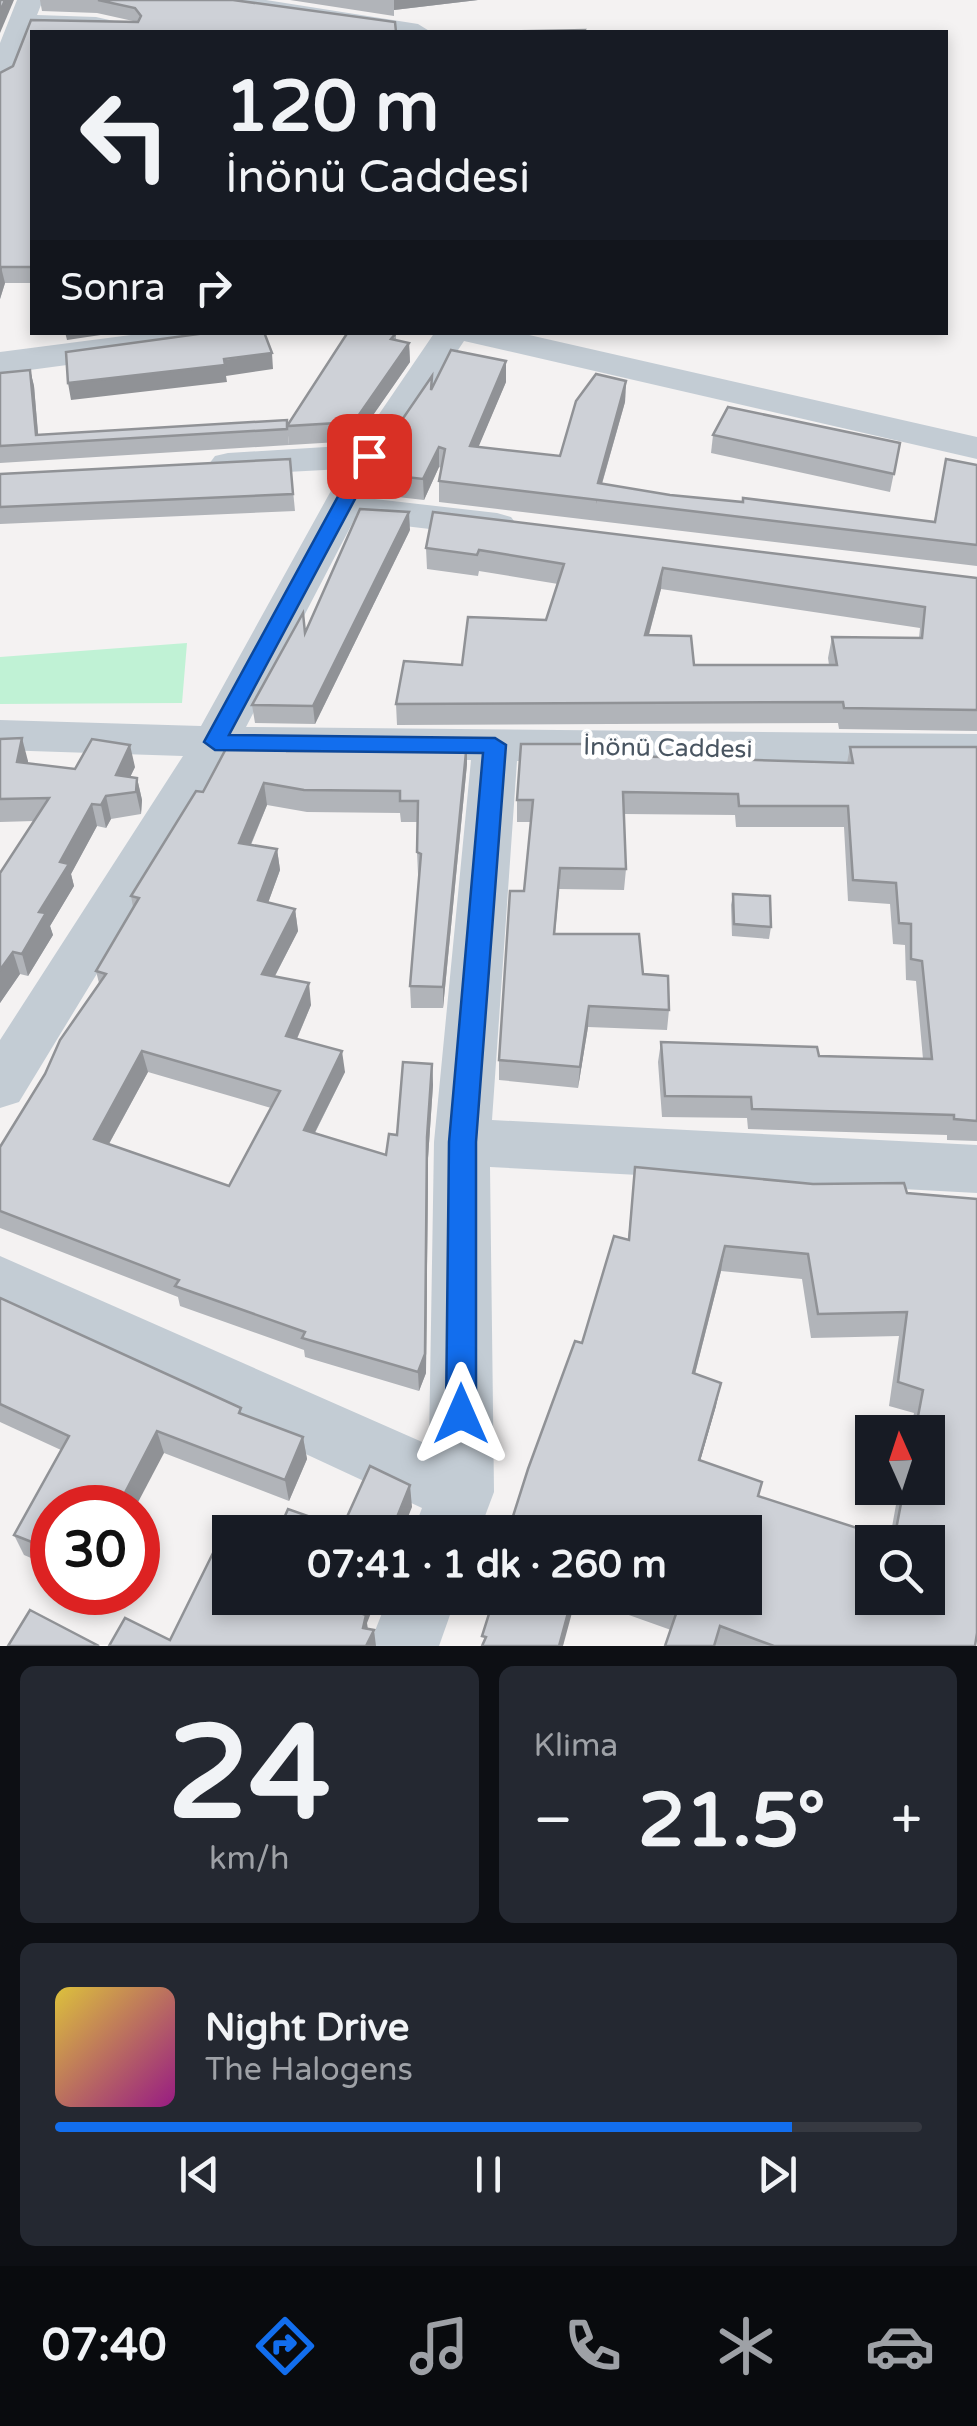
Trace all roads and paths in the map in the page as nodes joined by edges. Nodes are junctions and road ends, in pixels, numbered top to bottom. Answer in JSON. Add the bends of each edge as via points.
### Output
{"nodes":[{"id":1,"x":218,"y":0,"type":"edge"},
{"id":2,"x":343,"y":0,"type":"edge"},
{"id":3,"x":0,"y":5,"type":"edge"},
{"id":4,"x":24,"y":7,"type":"edge"},
{"id":5,"x":292,"y":24,"type":"edge"},
{"id":6,"x":117,"y":30,"type":"edge"},
{"id":7,"x":386,"y":30,"type":"edge"},
{"id":8,"x":0,"y":77,"type":"edge"},
{"id":9,"x":214,"y":335,"type":"edge"},
{"id":10,"x":451,"y":335,"type":"edge"},
{"id":11,"x":481,"y":335,"type":"edge"},
{"id":12,"x":0,"y":362,"type":"edge"},
{"id":13,"x":977,"y":448,"type":"edge"},
{"id":14,"x":369,"y":456,"type":"junction"},
{"id":15,"x":195,"y":466,"type":"edge"},
{"id":16,"x":342,"y":506,"type":"junction"},
{"id":17,"x":540,"y":530,"type":"edge"},
{"id":18,"x":0,"y":735,"type":"edge"},
{"id":19,"x":215,"y":742,"type":"junction"},
{"id":20,"x":977,"y":742,"type":"edge"},
{"id":21,"x":495,"y":745,"type":"junction"},
{"id":22,"x":976,"y":750,"type":"edge"},
{"id":23,"x":977,"y":767,"type":"edge"},
{"id":24,"x":0,"y":1086,"type":"edge"},
{"id":25,"x":462,"y":1142,"type":"junction"},
{"id":26,"x":977,"y":1169,"type":"edge"},
{"id":27,"x":0,"y":1283,"type":"edge"},
{"id":28,"x":453,"y":1512,"type":"edge"},
{"id":29,"x":416,"y":1615,"type":"edge"},
{"id":30,"x":404,"y":1646,"type":"edge"}],
"edges":[{"from":1,"to":5,"type":"street"},
{"from":2,"to":5,"type":"street"},
{"from":3,"to":4,"type":"street"},
{"from":4,"to":6,"type":"street"},
{"from":4,"to":8,"type":"street"},
{"from":5,"to":7,"type":"street"},
{"from":9,"to":12,"type":"street"},
{"from":10,"to":14,"type":"street"},
{"from":11,"to":13,"type":"street"},
{"from":14,"to":15,"type":"street"},
{"from":14,"to":16,"type":"street"},
{"from":16,"to":17,"type":"street"},
{"from":16,"to":19,"type":"street"},
{"from":18,"to":19,"type":"street","name":"İnönü Caddesi"},
{"from":19,"to":21,"type":"street","name":"İnönü Caddesi"},
{"from":19,"to":24,"type":"street"},
{"from":20,"to":22,"type":"street"},
{"from":21,"to":22,"type":"street","name":"İnönü Caddesi"},
{"from":21,"to":25,"type":"street"},
{"from":22,"to":23,"type":"street"},
{"from":25,"to":26,"type":"street"},
{"from":25,"to":28,"type":"street"},
{"from":27,"to":28,"type":"street"},
{"from":29,"to":30,"type":"street"}]}
